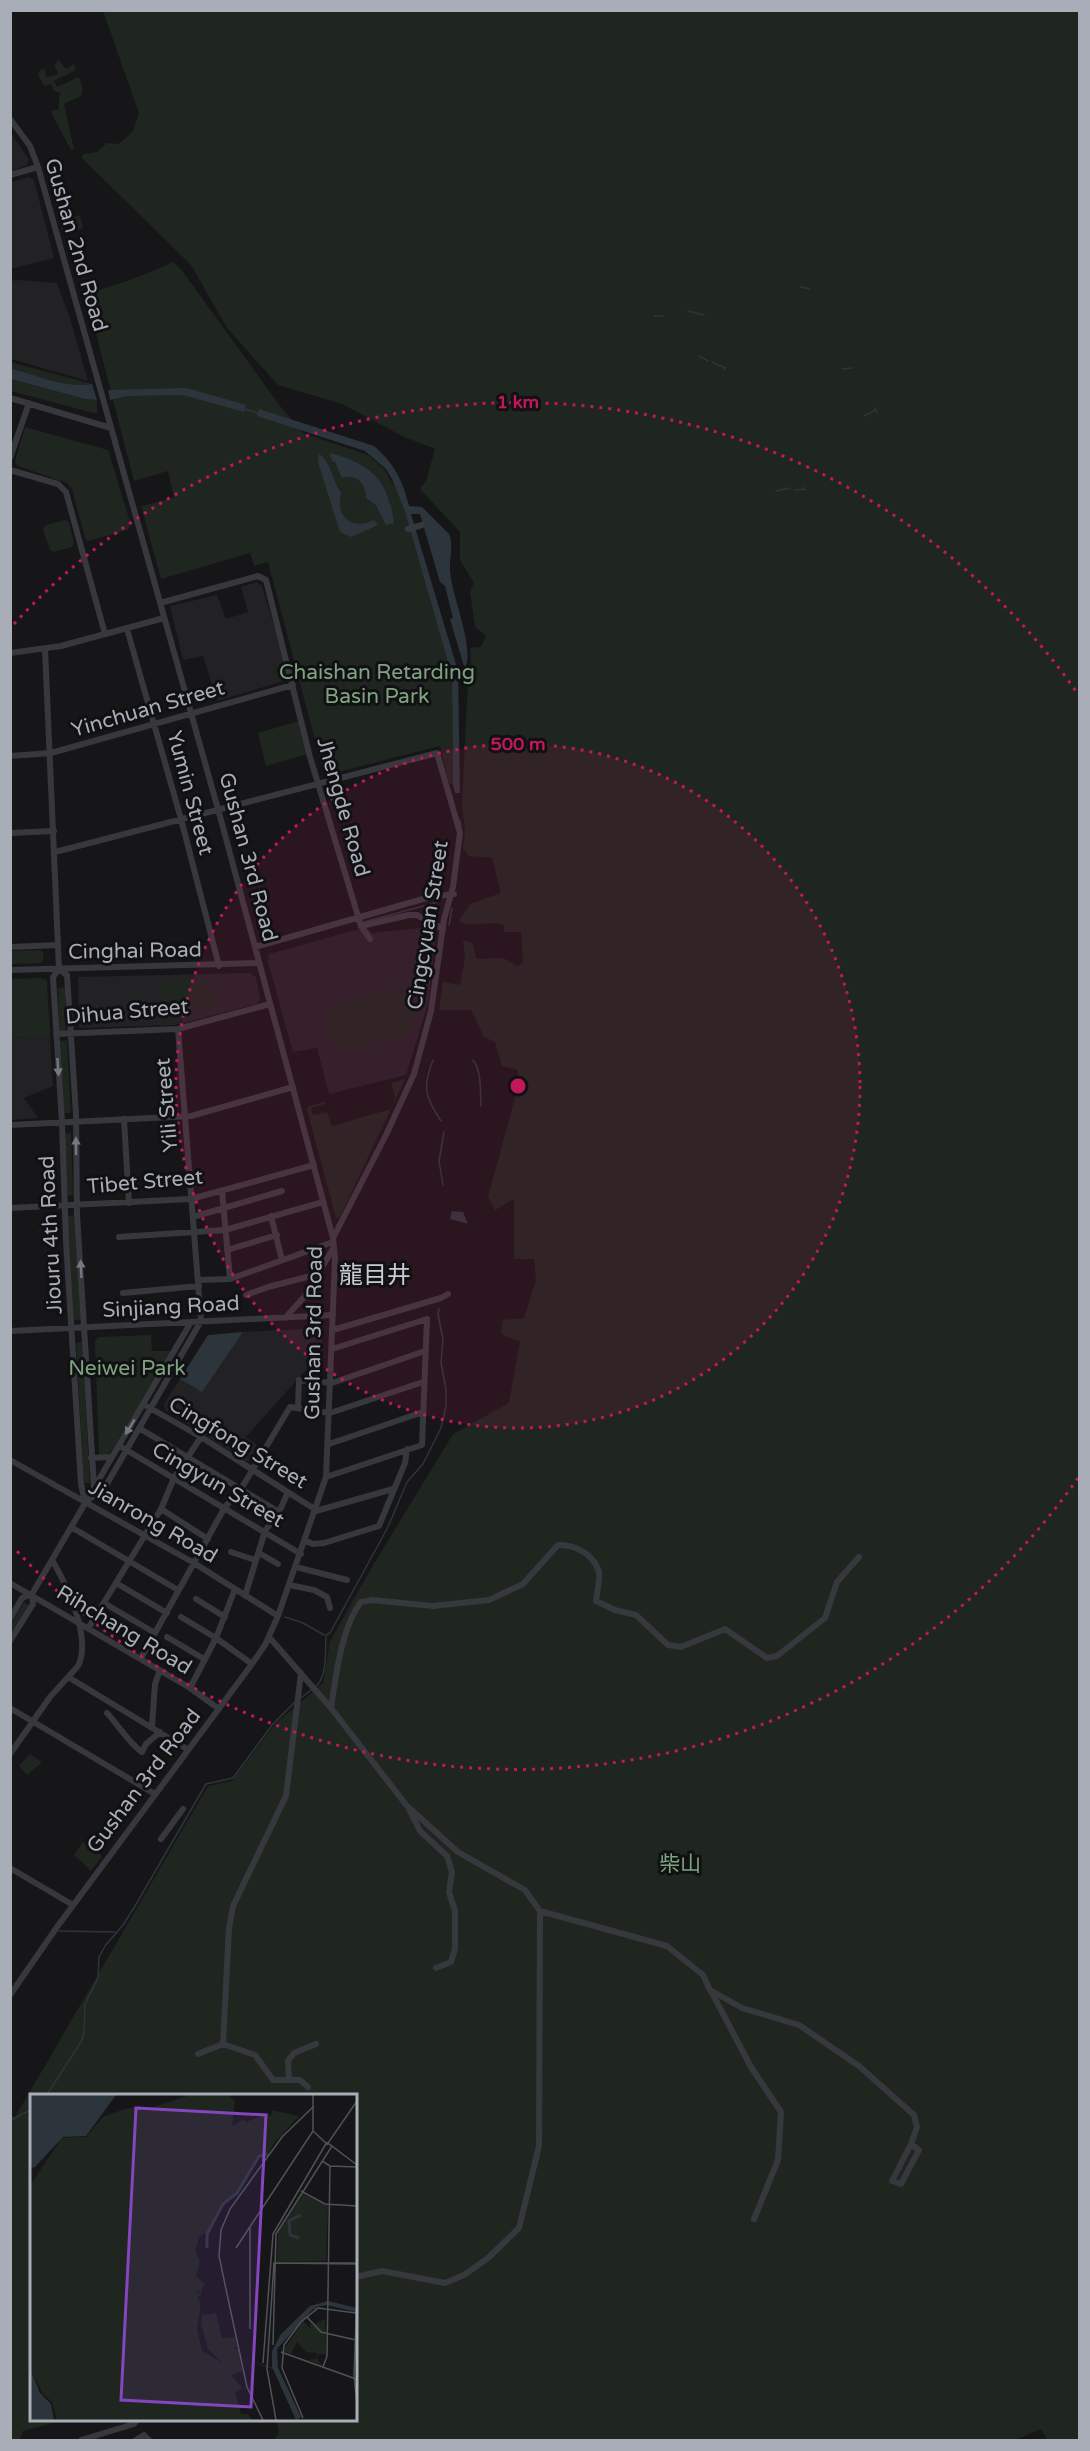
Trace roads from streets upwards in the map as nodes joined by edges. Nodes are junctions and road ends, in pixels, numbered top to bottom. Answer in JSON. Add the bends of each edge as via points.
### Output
{"nodes":[{"id":1,"x":10,"y":119,"type":"edge"},
{"id":2,"x":38,"y":167,"type":"junction"},
{"id":3,"x":10,"y":175,"type":"edge"},
{"id":4,"x":10,"y":398,"type":"edge"},
{"id":5,"x":29,"y":404,"type":"junction"},
{"id":6,"x":111,"y":428,"type":"junction"},
{"id":7,"x":10,"y":458,"type":"edge"},
{"id":8,"x":10,"y":471,"type":"edge"},
{"id":9,"x":421,"y":525,"type":"dead end"},
{"id":10,"x":408,"y":529,"type":"dead end"},
{"id":11,"x":160,"y":603,"type":"junction"},
{"id":12,"x":164,"y":618,"type":"junction"},
{"id":13,"x":127,"y":629,"type":"junction"},
{"id":14,"x":105,"y":634,"type":"junction"},
{"id":15,"x":45,"y":650,"type":"junction"},
{"id":16,"x":10,"y":653,"type":"edge"},
{"id":17,"x":293,"y":685,"type":"junction"},
{"id":18,"x":191,"y":715,"type":"junction"},
{"id":19,"x":155,"y":725,"type":"junction"},
{"id":20,"x":51,"y":753,"type":"junction"},
{"id":21,"x":10,"y":756,"type":"edge"},
{"id":22,"x":318,"y":784,"type":"junction"},
{"id":23,"x":218,"y":809,"type":"junction"},
{"id":24,"x":181,"y":819,"type":"junction"},
{"id":25,"x":54,"y":831,"type":"junction"},
{"id":26,"x":10,"y":833,"type":"edge"},
{"id":27,"x":55,"y":852,"type":"junction"},
{"id":28,"x":453,"y":894,"type":"junction"},
{"id":29,"x":358,"y":917,"type":"junction"},
{"id":30,"x":361,"y":926,"type":"junction"},
{"id":31,"x":442,"y":929,"type":"junction"},
{"id":32,"x":370,"y":939,"type":"dead end"},
{"id":33,"x":58,"y":945,"type":"junction"},
{"id":34,"x":10,"y":946,"type":"edge"},
{"id":35,"x":255,"y":947,"type":"junction"},
{"id":36,"x":259,"y":963,"type":"junction"},
{"id":37,"x":219,"y":966,"type":"junction"},
{"id":38,"x":59,"y":969,"type":"junction"},
{"id":39,"x":10,"y":970,"type":"edge"},
{"id":40,"x":270,"y":1004,"type":"junction"},
{"id":41,"x":178,"y":1029,"type":"junction"},
{"id":42,"x":71,"y":1034,"type":"junction"},
{"id":43,"x":56,"y":1035,"type":"junction"},
{"id":44,"x":293,"y":1087,"type":"junction"},
{"id":45,"x":185,"y":1116,"type":"junction"},
{"id":46,"x":124,"y":1119,"type":"junction"},
{"id":47,"x":62,"y":1122,"type":"junction"},
{"id":48,"x":76,"y":1122,"type":"junction"},
{"id":49,"x":10,"y":1125,"type":"edge"},
{"id":50,"x":314,"y":1165,"type":"junction"},
{"id":51,"x":222,"y":1191,"type":"junction"},
{"id":52,"x":282,"y":1191,"type":"dead end"},
{"id":53,"x":191,"y":1199,"type":"junction"},
{"id":54,"x":323,"y":1202,"type":"junction"},
{"id":55,"x":129,"y":1203,"type":"junction"},
{"id":56,"x":65,"y":1205,"type":"junction"},
{"id":57,"x":76,"y":1205,"type":"junction"},
{"id":58,"x":10,"y":1208,"type":"edge"},
{"id":59,"x":224,"y":1208,"type":"junction"},
{"id":60,"x":271,"y":1216,"type":"junction"},
{"id":61,"x":193,"y":1217,"type":"junction"},
{"id":62,"x":194,"y":1230,"type":"junction"},
{"id":63,"x":225,"y":1230,"type":"junction"},
{"id":64,"x":277,"y":1235,"type":"junction"},
{"id":65,"x":119,"y":1237,"type":"dead end"},
{"id":66,"x":333,"y":1242,"type":"junction"},
{"id":67,"x":227,"y":1250,"type":"junction"},
{"id":68,"x":282,"y":1260,"type":"junction"},
{"id":69,"x":315,"y":1275,"type":"junction"},
{"id":70,"x":230,"y":1279,"type":"junction"},
{"id":71,"x":198,"y":1283,"type":"junction"},
{"id":72,"x":123,"y":1293,"type":"dead end"},
{"id":73,"x":447,"y":1294,"type":"dead end"},
{"id":74,"x":246,"y":1295,"type":"dead end"},
{"id":75,"x":333,"y":1315,"type":"junction"},
{"id":76,"x":285,"y":1317,"type":"junction"},
{"id":77,"x":201,"y":1321,"type":"junction"},
{"id":78,"x":191,"y":1322,"type":"junction"},
{"id":79,"x":83,"y":1327,"type":"junction"},
{"id":80,"x":72,"y":1328,"type":"junction"},
{"id":81,"x":333,"y":1330,"type":"junction"},
{"id":82,"x":10,"y":1331,"type":"edge"},
{"id":83,"x":332,"y":1349,"type":"junction"},
{"id":84,"x":425,"y":1351,"type":"junction"},
{"id":85,"x":423,"y":1382,"type":"junction"},
{"id":86,"x":332,"y":1383,"type":"junction"},
{"id":87,"x":143,"y":1404,"type":"junction"},
{"id":88,"x":298,"y":1408,"type":"junction"},
{"id":89,"x":151,"y":1409,"type":"junction"},
{"id":90,"x":423,"y":1412,"type":"junction"},
{"id":91,"x":330,"y":1413,"type":"junction"},
{"id":92,"x":139,"y":1428,"type":"junction"},
{"id":93,"x":201,"y":1437,"type":"junction"},
{"id":94,"x":329,"y":1444,"type":"junction"},
{"id":95,"x":118,"y":1445,"type":"junction"},
{"id":96,"x":407,"y":1449,"type":"junction"},
{"id":97,"x":126,"y":1450,"type":"junction"},
{"id":98,"x":187,"y":1456,"type":"junction"},
{"id":99,"x":111,"y":1457,"type":"junction"},
{"id":100,"x":91,"y":1458,"type":"junction"},
{"id":101,"x":10,"y":1460,"type":"edge"},
{"id":102,"x":252,"y":1470,"type":"junction"},
{"id":103,"x":326,"y":1477,"type":"junction"},
{"id":104,"x":174,"y":1478,"type":"junction"},
{"id":105,"x":94,"y":1487,"type":"junction"},
{"id":106,"x":241,"y":1489,"type":"junction"},
{"id":107,"x":393,"y":1489,"type":"junction"},
{"id":108,"x":288,"y":1492,"type":"junction"},
{"id":109,"x":85,"y":1502,"type":"junction"},
{"id":110,"x":225,"y":1507,"type":"junction"},
{"id":111,"x":161,"y":1509,"type":"junction"},
{"id":112,"x":316,"y":1510,"type":"junction"},
{"id":113,"x":279,"y":1512,"type":"junction"},
{"id":114,"x":71,"y":1527,"type":"junction"},
{"id":115,"x":266,"y":1531,"type":"junction"},
{"id":116,"x":144,"y":1536,"type":"junction"},
{"id":117,"x":208,"y":1539,"type":"junction"},
{"id":118,"x":306,"y":1541,"type":"junction"},
{"id":119,"x":231,"y":1552,"type":"dead end"},
{"id":120,"x":259,"y":1553,"type":"junction"},
{"id":121,"x":301,"y":1554,"type":"junction"},
{"id":122,"x":859,"y":1557,"type":"dead end"},
{"id":123,"x":52,"y":1560,"type":"junction"},
{"id":124,"x":255,"y":1560,"type":"junction"},
{"id":125,"x":129,"y":1561,"type":"junction"},
{"id":126,"x":194,"y":1563,"type":"junction"},
{"id":127,"x":278,"y":1564,"type":"dead end"},
{"id":128,"x":296,"y":1567,"type":"junction"},
{"id":129,"x":347,"y":1580,"type":"dead end"},
{"id":130,"x":10,"y":1582,"type":"edge"},
{"id":131,"x":116,"y":1583,"type":"junction"},
{"id":132,"x":290,"y":1585,"type":"junction"},
{"id":133,"x":235,"y":1589,"type":"junction"},
{"id":134,"x":178,"y":1590,"type":"junction"},
{"id":135,"x":32,"y":1594,"type":"junction"},
{"id":136,"x":245,"y":1596,"type":"junction"},
{"id":137,"x":196,"y":1599,"type":"dead end"},
{"id":138,"x":104,"y":1603,"type":"junction"},
{"id":139,"x":330,"y":1608,"type":"dead end"},
{"id":140,"x":167,"y":1613,"type":"junction"},
{"id":141,"x":278,"y":1616,"type":"junction"},
{"id":142,"x":181,"y":1617,"type":"dead end"},
{"id":143,"x":225,"y":1617,"type":"junction"},
{"id":144,"x":10,"y":1619,"type":"edge"},
{"id":145,"x":78,"y":1621,"type":"junction"},
{"id":146,"x":89,"y":1627,"type":"junction"},
{"id":147,"x":155,"y":1633,"type":"junction"},
{"id":148,"x":167,"y":1637,"type":"dead end"},
{"id":149,"x":269,"y":1637,"type":"junction"},
{"id":150,"x":216,"y":1638,"type":"junction"},
{"id":151,"x":10,"y":1641,"type":"edge"},
{"id":152,"x":141,"y":1658,"type":"junction"},
{"id":153,"x":204,"y":1659,"type":"junction"},
{"id":154,"x":252,"y":1664,"type":"junction"},
{"id":155,"x":160,"y":1670,"type":"junction"},
{"id":156,"x":301,"y":1673,"type":"junction"},
{"id":157,"x":68,"y":1677,"type":"junction"},
{"id":158,"x":190,"y":1688,"type":"junction"},
{"id":159,"x":10,"y":1708,"type":"edge"},
{"id":160,"x":332,"y":1708,"type":"junction"},
{"id":161,"x":219,"y":1709,"type":"junction"},
{"id":162,"x":107,"y":1713,"type":"dead end"},
{"id":163,"x":33,"y":1721,"type":"junction"},
{"id":164,"x":152,"y":1726,"type":"junction"},
{"id":165,"x":160,"y":1732,"type":"junction"},
{"id":166,"x":187,"y":1749,"type":"junction"},
{"id":167,"x":10,"y":1754,"type":"edge"},
{"id":168,"x":155,"y":1794,"type":"junction"},
{"id":169,"x":407,"y":1806,"type":"junction"},
{"id":170,"x":183,"y":1809,"type":"dead end"},
{"id":171,"x":161,"y":1839,"type":"dead end"},
{"id":172,"x":10,"y":1868,"type":"edge"},
{"id":173,"x":73,"y":1905,"type":"junction"},
{"id":174,"x":540,"y":1911,"type":"junction"},
{"id":175,"x":436,"y":1968,"type":"dead end"},
{"id":176,"x":710,"y":1990,"type":"junction"},
{"id":177,"x":10,"y":1995,"type":"edge"},
{"id":178,"x":223,"y":2044,"type":"junction"},
{"id":179,"x":316,"y":2044,"type":"dead end"},
{"id":180,"x":198,"y":2054,"type":"dead end"},
{"id":181,"x":289,"y":2080,"type":"junction"},
{"id":182,"x":308,"y":2087,"type":"dead end"},
{"id":183,"x":911,"y":2144,"type":"junction"},
{"id":184,"x":754,"y":2219,"type":"dead end"},
{"id":185,"x":357,"y":2277,"type":"edge"},
{"id":186,"x":136,"y":2421,"type":"edge"},
{"id":187,"x":81,"y":2440,"type":"edge"},
{"id":188,"x":136,"y":2440,"type":"edge"},
{"id":189,"x":149,"y":2440,"type":"edge"}],
"edges":[{"from":1,"to":2,"type":"street","name":"Gushan 2nd Road","via":[[30,146]]},
{"from":2,"to":3,"type":"street"},
{"from":2,"to":6,"type":"street","name":"Gushan 2nd Road"},
{"from":4,"to":5,"type":"street"},
{"from":5,"to":6,"type":"street"},
{"from":5,"to":7,"type":"street"},
{"from":6,"to":11,"type":"street","name":"Gushan 3rd Road"},
{"from":8,"to":14,"type":"street","via":[[58,484],[66,492]]},
{"from":9,"to":10,"type":"street"},
{"from":11,"to":12,"type":"street","name":"Gushan 3rd Road"},
{"from":11,"to":17,"type":"street","name":"Jhengde Road","via":[[264,577]]},
{"from":12,"to":13,"type":"street"},
{"from":12,"to":18,"type":"street","name":"Gushan 3rd Road"},
{"from":13,"to":14,"type":"street"},
{"from":13,"to":19,"type":"street","name":"Yumin Street"},
{"from":14,"to":15,"type":"street"},
{"from":15,"to":16,"type":"street"},
{"from":15,"to":20,"type":"street","name":"Jiouru 4th Road"},
{"from":17,"to":18,"type":"street","name":"Yinchuan Street"},
{"from":17,"to":22,"type":"street","name":"Jhengde Road"},
{"from":18,"to":19,"type":"street","name":"Yinchuan Street"},
{"from":18,"to":23,"type":"street","name":"Gushan 3rd Road"},
{"from":19,"to":20,"type":"street","name":"Yinchuan Street"},
{"from":19,"to":24,"type":"street","name":"Yumin Street"},
{"from":20,"to":21,"type":"street","name":"Yinchuan Street"},
{"from":20,"to":25,"type":"street","name":"Jiouru 4th Road"},
{"from":22,"to":23,"type":"street","name":"Cingcyuan Street"},
{"from":22,"to":28,"type":"street","name":"Cingcyuan Street","via":[[437,753],[460,833]]},
{"from":22,"to":29,"type":"street","name":"Jhengde Road"},
{"from":23,"to":24,"type":"street","name":"Cingcyuan Street"},
{"from":23,"to":35,"type":"street","name":"Gushan 3rd Road"},
{"from":24,"to":27,"type":"street","name":"Cingcyuan Street"},
{"from":24,"to":37,"type":"street","name":"Yumin Street"},
{"from":25,"to":26,"type":"street"},
{"from":25,"to":27,"type":"street","name":"Jiouru 4th Road"},
{"from":27,"to":33,"type":"street","name":"Jiouru 4th Road"},
{"from":28,"to":29,"type":"street"},
{"from":28,"to":31,"type":"street","name":"Cingcyuan Street"},
{"from":29,"to":30,"type":"street","name":"Jhengde Road"},
{"from":29,"to":35,"type":"street"},
{"from":30,"to":31,"type":"street","via":[[417,915]]},
{"from":30,"to":32,"type":"street","name":"Jhengde Road"},
{"from":31,"to":66,"type":"street","name":"Cingcyuan Street","via":[[431,1011],[414,1074]]},
{"from":33,"to":34,"type":"street"},
{"from":33,"to":38,"type":"street","name":"Jiouru 4th Road"},
{"from":35,"to":36,"type":"street","name":"Gushan 3rd Road"},
{"from":36,"to":37,"type":"street","name":"Cinghai Road"},
{"from":36,"to":40,"type":"street","name":"Gushan 3rd Road"},
{"from":37,"to":38,"type":"street","name":"Cinghai Road"},
{"from":38,"to":39,"type":"street","name":"Cinghai Road"},
{"from":38,"to":42,"type":"street","name":"Jiouru 4th Road","via":[[67,975]]},
{"from":38,"to":43,"type":"street","name":"Jiouru 4th Road","via":[[53,976]]},
{"from":40,"to":41,"type":"street","name":"Dihua Street"},
{"from":40,"to":44,"type":"street","name":"Gushan 3rd Road"},
{"from":41,"to":42,"type":"street","name":"Dihua Street"},
{"from":41,"to":45,"type":"street","name":"Yili Street"},
{"from":42,"to":43,"type":"street","name":"Dihua Street"},
{"from":42,"to":48,"type":"street","name":"Jiouru 4th Road"},
{"from":43,"to":47,"type":"street","name":"Jiouru 4th Road","one_way":true},
{"from":44,"to":45,"type":"street"},
{"from":44,"to":50,"type":"street","name":"Gushan 3rd Road"},
{"from":45,"to":46,"type":"street"},
{"from":45,"to":53,"type":"street","name":"Yili Street"},
{"from":46,"to":48,"type":"street"},
{"from":46,"to":55,"type":"street"},
{"from":47,"to":48,"type":"street"},
{"from":47,"to":49,"type":"street"},
{"from":47,"to":56,"type":"street","name":"Jiouru 4th Road"},
{"from":57,"to":48,"type":"street","name":"Jiouru 4th Road","one_way":true},
{"from":50,"to":51,"type":"street","name":"Tibet Street"},
{"from":50,"to":54,"type":"street","name":"Gushan 3rd Road"},
{"from":51,"to":53,"type":"street","name":"Tibet Street"},
{"from":51,"to":59,"type":"street"},
{"from":52,"to":59,"type":"street"},
{"from":53,"to":55,"type":"street","name":"Tibet Street"},
{"from":53,"to":61,"type":"street","name":"Yili Street"},
{"from":54,"to":60,"type":"street"},
{"from":54,"to":66,"type":"street","name":"Gushan 3rd Road"},
{"from":55,"to":57,"type":"street","name":"Tibet Street"},
{"from":56,"to":57,"type":"street","name":"Tibet Street"},
{"from":56,"to":58,"type":"street","name":"Tibet Street"},
{"from":56,"to":80,"type":"street","name":"Jiouru 4th Road"},
{"from":79,"to":57,"type":"street","name":"Jiouru 4th Road","one_way":true},
{"from":59,"to":61,"type":"street"},
{"from":59,"to":63,"type":"street"},
{"from":60,"to":63,"type":"street"},
{"from":60,"to":64,"type":"street"},
{"from":61,"to":62,"type":"street","name":"Yili Street"},
{"from":62,"to":63,"type":"street"},
{"from":62,"to":65,"type":"street"},
{"from":62,"to":71,"type":"street","name":"Yili Street"},
{"from":63,"to":67,"type":"street"},
{"from":64,"to":67,"type":"street"},
{"from":64,"to":68,"type":"street"},
{"from":66,"to":68,"type":"street"},
{"from":66,"to":69,"type":"street","name":"Cingcyuan Street"},
{"from":66,"to":75,"type":"street","name":"Gushan 3rd Road"},
{"from":67,"to":70,"type":"street"},
{"from":68,"to":70,"type":"street"},
{"from":69,"to":74,"type":"street"},
{"from":69,"to":76,"type":"street","name":"Cingcyuan Street","via":[[304,1296]]},
{"from":70,"to":71,"type":"street"},
{"from":71,"to":72,"type":"street"},
{"from":71,"to":77,"type":"street","name":"Yili Street"},
{"from":73,"to":81,"type":"street"},
{"from":75,"to":76,"type":"street","name":"Sinjiang Road"},
{"from":75,"to":81,"type":"street","name":"Gushan 3rd Road"},
{"from":76,"to":77,"type":"street","name":"Sinjiang Road"},
{"from":77,"to":78,"type":"street","name":"Sinjiang Road"},
{"from":77,"to":89,"type":"street"},
{"from":78,"to":79,"type":"street","name":"Sinjiang Road"},
{"from":78,"to":87,"type":"street"},
{"from":79,"to":80,"type":"street","name":"Sinjiang Road"},
{"from":79,"to":100,"type":"street","name":"Jiouru 4th Road"},
{"from":80,"to":82,"type":"street","name":"Sinjiang Road"},
{"from":80,"to":109,"type":"street","name":"Jiouru 4th Road"},
{"from":81,"to":83,"type":"street","name":"Gushan 3rd Road"},
{"from":83,"to":84,"type":"street","via":[[427,1319]]},
{"from":83,"to":86,"type":"street","name":"Gushan 3rd Road"},
{"from":84,"to":85,"type":"street"},
{"from":84,"to":86,"type":"street"},
{"from":85,"to":90,"type":"street"},
{"from":85,"to":91,"type":"street"},
{"from":86,"to":88,"type":"street","via":[[299,1380]]},
{"from":86,"to":91,"type":"street","name":"Gushan 3rd Road"},
{"from":87,"to":89,"type":"street","name":"Cingfong Street"},
{"from":87,"to":95,"type":"street","one_way":true},
{"from":88,"to":91,"type":"street"},
{"from":88,"to":102,"type":"street","via":[[290,1407]]},
{"from":89,"to":92,"type":"street"},
{"from":89,"to":93,"type":"street","name":"Cingfong Street"},
{"from":90,"to":94,"type":"street"},
{"from":90,"to":96,"type":"street","via":[[422,1445]]},
{"from":91,"to":94,"type":"street","name":"Gushan 3rd Road"},
{"from":92,"to":97,"type":"street"},
{"from":92,"to":98,"type":"street"},
{"from":93,"to":98,"type":"street"},
{"from":93,"to":102,"type":"street","name":"Cingfong Street"},
{"from":94,"to":103,"type":"street","name":"Gushan 3rd Road"},
{"from":95,"to":97,"type":"street","name":"Cingyun Street"},
{"from":95,"to":99,"type":"street"},
{"from":96,"to":103,"type":"street"},
{"from":96,"to":107,"type":"street"},
{"from":97,"to":104,"type":"street","name":"Cingyun Street"},
{"from":97,"to":109,"type":"street","via":[[104,1489]]},
{"from":98,"to":104,"type":"street"},
{"from":98,"to":106,"type":"street"},
{"from":99,"to":100,"type":"street"},
{"from":99,"to":105,"type":"street"},
{"from":100,"to":105,"type":"street","name":"Jiouru 4th Road"},
{"from":101,"to":109,"type":"street","name":"Jianrong Road"},
{"from":102,"to":106,"type":"street"},
{"from":102,"to":108,"type":"street","name":"Cingfong Street"},
{"from":103,"to":112,"type":"street","name":"Gushan 3rd Road"},
{"from":104,"to":110,"type":"street","name":"Cingyun Street"},
{"from":104,"to":111,"type":"street"},
{"from":105,"to":109,"type":"street"},
{"from":106,"to":110,"type":"street"},
{"from":106,"to":113,"type":"street"},
{"from":107,"to":112,"type":"street"},
{"from":107,"to":118,"type":"street","via":[[376,1528],[324,1543]]},
{"from":108,"to":112,"type":"street","name":"Cingfong Street"},
{"from":108,"to":113,"type":"street"},
{"from":109,"to":114,"type":"street"},
{"from":109,"to":116,"type":"street","name":"Jianrong Road"},
{"from":110,"to":115,"type":"street","name":"Cingyun Street"},
{"from":110,"to":117,"type":"street"},
{"from":111,"to":116,"type":"street"},
{"from":111,"to":117,"type":"street"},
{"from":112,"to":118,"type":"street","name":"Gushan 3rd Road"},
{"from":113,"to":115,"type":"street"},
{"from":114,"to":123,"type":"street"},
{"from":114,"to":125,"type":"street"},
{"from":115,"to":120,"type":"street"},
{"from":115,"to":121,"type":"street","name":"Cingyun Street"},
{"from":116,"to":125,"type":"street"},
{"from":116,"to":126,"type":"street","name":"Jianrong Road"},
{"from":117,"to":126,"type":"street"},
{"from":118,"to":121,"type":"street","name":"Gushan 3rd Road"},
{"from":119,"to":124,"type":"street"},
{"from":120,"to":124,"type":"street"},
{"from":120,"to":127,"type":"street"},
{"from":121,"to":128,"type":"street","name":"Gushan 3rd Road"},
{"from":122,"to":160,"type":"street","via":[[837,1582],[825,1618],[777,1656],[767,1658],[725,1629],[681,1647],[668,1645],[636,1615],[596,1601],[599,1573],[592,1559],[571,1545],[558,1545],[523,1584],[489,1600],[433,1606],[361,1602],[353,1612],[338,1666]]},
{"from":123,"to":135,"type":"street"},
{"from":123,"to":145,"type":"street"},
{"from":124,"to":136,"type":"street"},
{"from":125,"to":131,"type":"street"},
{"from":125,"to":134,"type":"street"},
{"from":126,"to":133,"type":"street","name":"Jianrong Road"},
{"from":126,"to":134,"type":"street"},
{"from":128,"to":129,"type":"street"},
{"from":128,"to":132,"type":"street","name":"Gushan 3rd Road"},
{"from":130,"to":135,"type":"street","name":"Rihchang Road"},
{"from":131,"to":138,"type":"street"},
{"from":131,"to":140,"type":"street"},
{"from":132,"to":139,"type":"street","via":[[327,1597]]},
{"from":132,"to":141,"type":"street","name":"Gushan 3rd Road"},
{"from":133,"to":136,"type":"street","name":"Jianrong Road"},
{"from":133,"to":143,"type":"street"},
{"from":134,"to":140,"type":"street"},
{"from":135,"to":144,"type":"street","via":[[22,1598]]},
{"from":135,"to":145,"type":"street","name":"Rihchang Road"},
{"from":135,"to":151,"type":"street","via":[[33,1604]]},
{"from":136,"to":141,"type":"street","name":"Jianrong Road"},
{"from":137,"to":143,"type":"street"},
{"from":138,"to":146,"type":"street"},
{"from":138,"to":147,"type":"street"},
{"from":140,"to":147,"type":"street"},
{"from":141,"to":149,"type":"street","name":"Gushan 3rd Road"},
{"from":142,"to":150,"type":"street"},
{"from":143,"to":150,"type":"street"},
{"from":145,"to":146,"type":"street","name":"Rihchang Road"},
{"from":145,"to":157,"type":"street","via":[[83,1657]]},
{"from":146,"to":152,"type":"street","name":"Rihchang Road"},
{"from":147,"to":152,"type":"street"},
{"from":148,"to":153,"type":"street"},
{"from":149,"to":154,"type":"street","name":"Gushan 3rd Road"},
{"from":149,"to":156,"type":"street"},
{"from":150,"to":153,"type":"street"},
{"from":150,"to":154,"type":"street"},
{"from":152,"to":155,"type":"street","name":"Rihchang Road"},
{"from":153,"to":158,"type":"street"},
{"from":154,"to":161,"type":"street","name":"Gushan 3rd Road"},
{"from":155,"to":158,"type":"street","name":"Rihchang Road"},
{"from":155,"to":164,"type":"street"},
{"from":156,"to":160,"type":"street"},
{"from":156,"to":178,"type":"street","via":[[286,1796],[233,1906]]},
{"from":157,"to":163,"type":"street"},
{"from":157,"to":164,"type":"street"},
{"from":158,"to":161,"type":"street","name":"Rihchang Road"},
{"from":159,"to":163,"type":"street"},
{"from":160,"to":169,"type":"street"},
{"from":161,"to":166,"type":"street","name":"Gushan 3rd Road"},
{"from":162,"to":165,"type":"street","via":[[127,1741],[142,1752]]},
{"from":163,"to":167,"type":"street"},
{"from":163,"to":168,"type":"street"},
{"from":164,"to":165,"type":"street"},
{"from":165,"to":166,"type":"street"},
{"from":166,"to":168,"type":"street","name":"Gushan 3rd Road"},
{"from":168,"to":173,"type":"street","name":"Gushan 3rd Road"},
{"from":169,"to":174,"type":"street","via":[[458,1852],[525,1890]]},
{"from":169,"to":175,"type":"street","via":[[420,1831],[447,1856],[452,1872],[449,1892],[455,1949],[451,1962]]},
{"from":170,"to":171,"type":"street"},
{"from":172,"to":173,"type":"street"},
{"from":173,"to":177,"type":"street","name":"Gushan 3rd Road"},
{"from":174,"to":176,"type":"street","via":[[667,1946],[703,1975]]},
{"from":174,"to":185,"type":"street","via":[[539,2146],[519,2228],[464,2276],[445,2283],[382,2271]]},
{"from":176,"to":183,"type":"street","via":[[742,2008],[800,2025],[859,2066],[914,2115],[917,2127]]},
{"from":176,"to":184,"type":"street","via":[[751,2067],[781,2112],[778,2160]]},
{"from":178,"to":180,"type":"street"},
{"from":178,"to":181,"type":"street","via":[[255,2055],[273,2080]]},
{"from":179,"to":181,"type":"street","via":[[294,2053],[288,2061]]},
{"from":181,"to":182,"type":"street","via":[[300,2080]]},
{"from":183,"to":183,"type":"street","via":[[919,2150],[901,2184],[892,2181]]},
{"from":186,"to":187,"type":"street"},
{"from":188,"to":189,"type":"street","via":[[144,2435]]}]}
